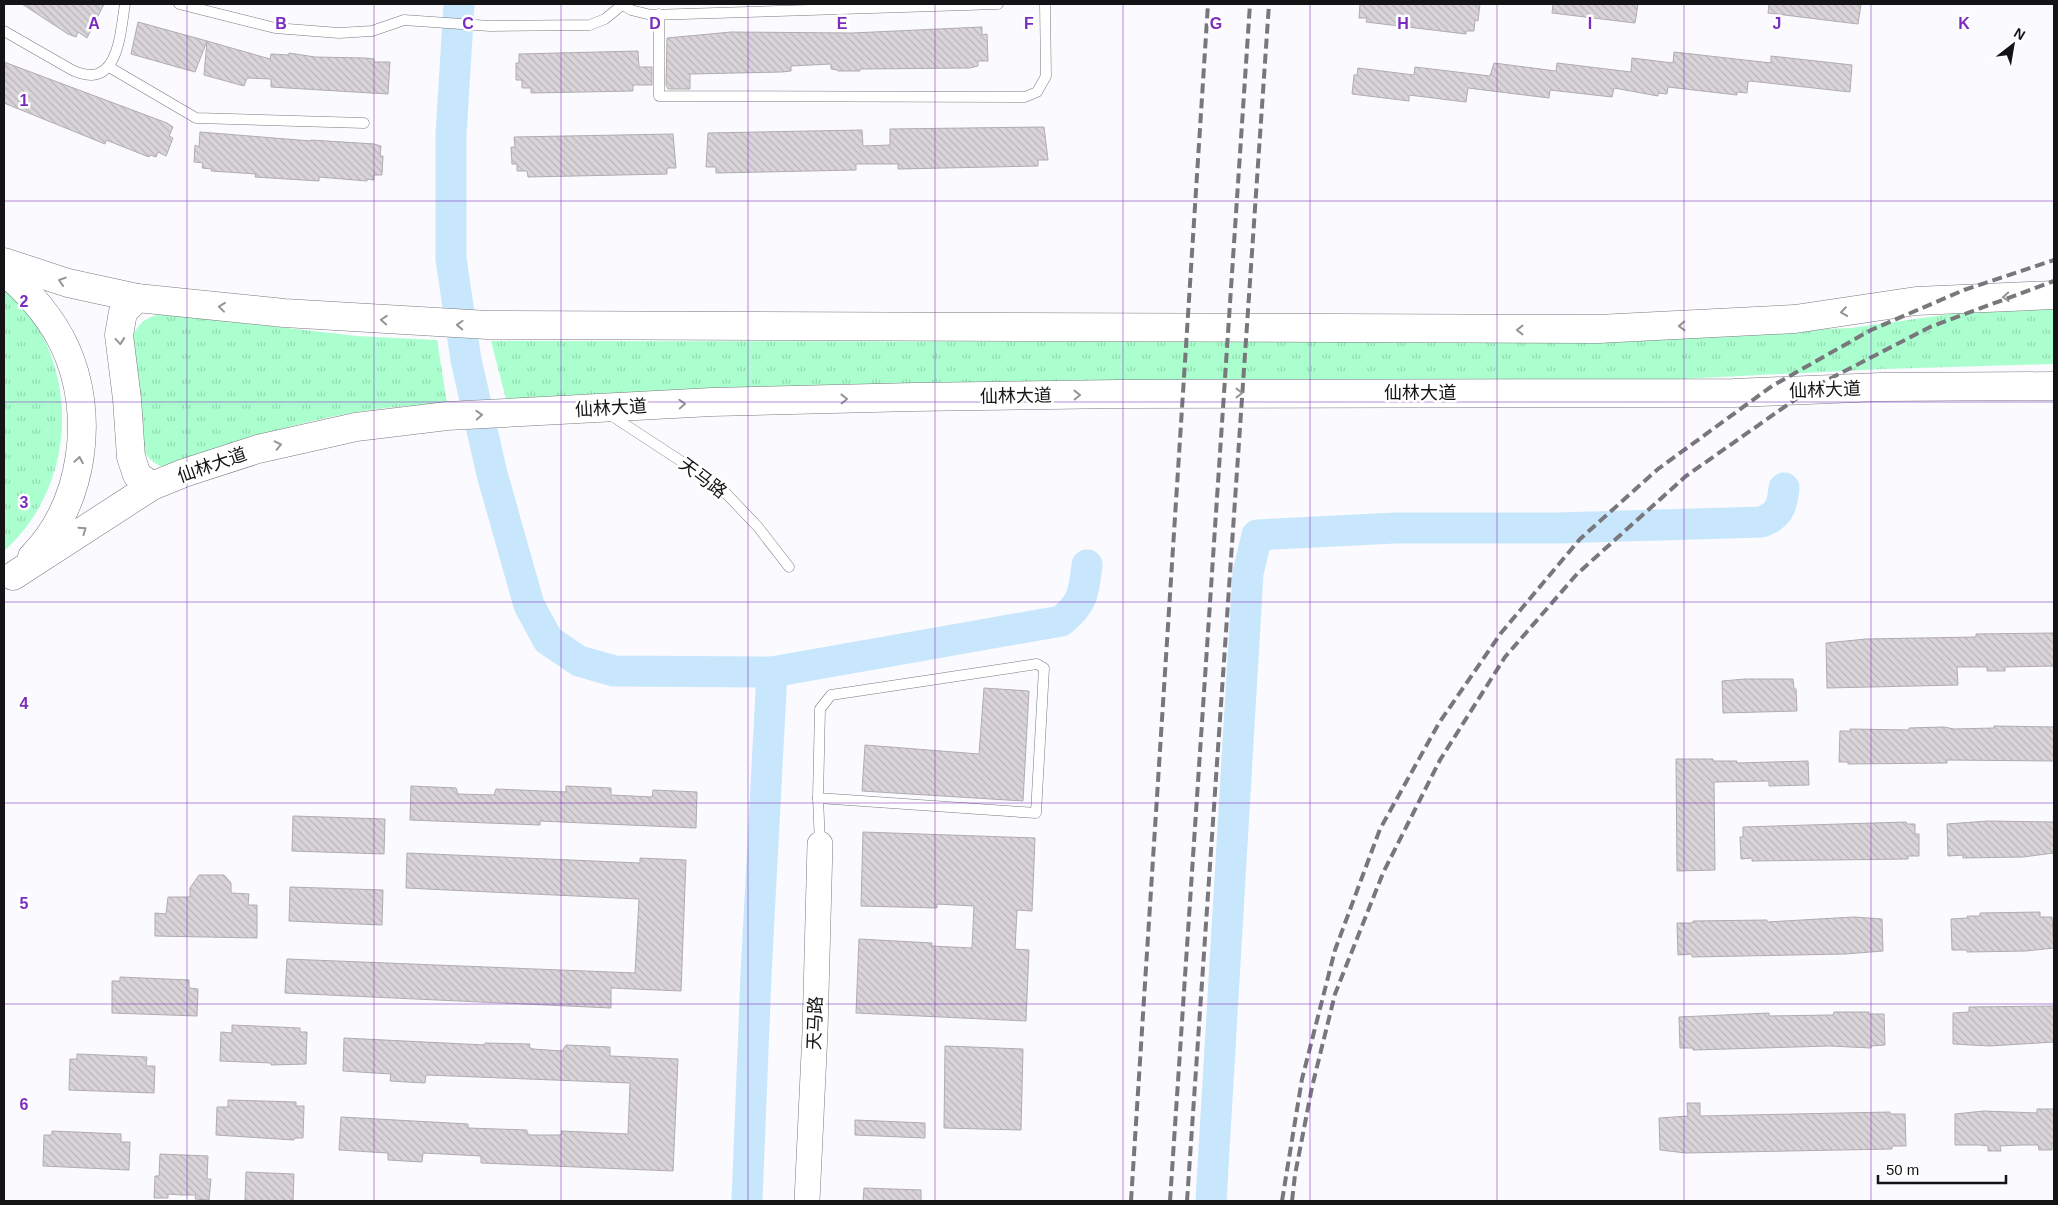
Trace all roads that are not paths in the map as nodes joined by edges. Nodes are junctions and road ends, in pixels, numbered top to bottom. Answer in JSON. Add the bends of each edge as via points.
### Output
{"nodes":[{"id":1,"x":125,"y":4,"type":"edge"},
{"id":2,"x":179,"y":4,"type":"edge"},
{"id":3,"x":622,"y":4,"type":"edge"},
{"id":4,"x":998,"y":4,"type":"edge"},
{"id":5,"x":1045,"y":4,"type":"edge"},
{"id":6,"x":659,"y":14,"type":"junction"},
{"id":7,"x":4,"y":30,"type":"edge"},
{"id":8,"x":109,"y":67,"type":"junction"},
{"id":9,"x":364,"y":123,"type":"dead end"},
{"id":10,"x":4,"y":262,"type":"edge"},
{"id":11,"x":4,"y":271,"type":"edge"},
{"id":12,"x":2054,"y":295,"type":"edge"},
{"id":13,"x":137,"y":298,"type":"junction"},
{"id":14,"x":2054,"y":386,"type":"edge"},
{"id":15,"x":600,"y":409,"type":"junction"},
{"id":16,"x":152,"y":486,"type":"junction"},
{"id":17,"x":789,"y":567,"type":"dead end"},
{"id":18,"x":8,"y":580,"type":"edge"},
{"id":19,"x":818,"y":798,"type":"junction"},
{"id":20,"x":820,"y":844,"type":"joint"},
{"id":21,"x":807,"y":1201,"type":"edge"}],
"edges":[{"from":1,"to":8,"type":"lane","via":[[116,56]]},
{"from":2,"to":3,"type":"lane","via":[[275,28],[339,33],[372,31],[404,20],[490,26],[590,25],[605,19]]},
{"from":3,"to":6,"type":"lane","via":[[641,13]]},
{"from":4,"to":6,"type":"lane"},
{"from":5,"to":6,"type":"lane","via":[[1046,76],[1037,92],[1024,97],[659,96]]},
{"from":7,"to":8,"type":"lane","via":[[80,74],[96,74]]},
{"from":8,"to":9,"type":"lane","via":[[196,118]]},
{"from":13,"to":10,"type":"main road","one_way":true,"via":[[68,284]]},
{"from":18,"to":11,"type":"main road","one_way":true,"via":[[35,554],[64,511],[77,471],[82,420],[78,390],[65,348],[42,309]]},
{"from":12,"to":13,"type":"main road","one_way":true,"via":[[1916,301],[1795,319],[1598,330],[433,324]]},
{"from":13,"to":16,"type":"main road","one_way":true,"via":[[123,312],[119,335],[131,457],[137,475]]},
{"from":15,"to":14,"type":"main road","name":"仙林大道","one_way":true,"via":[[712,402],[1119,394],[1734,394]]},
{"from":16,"to":15,"type":"main road","name":"仙林大道","one_way":true,"via":[[267,447],[356,427],[447,416]]},
{"from":15,"to":17,"type":"lane","name":"天马路","via":[[719,486],[758,527]]},
{"from":18,"to":16,"type":"main road","name":"仙林大道","one_way":true},
{"from":19,"to":19,"type":"lane","via":[[820,709],[831,695],[1038,664],[1044,668],[1036,813]]},
{"from":19,"to":20,"type":"lane"},
{"from":20,"to":21,"type":"street","name":"天马路"}]}
